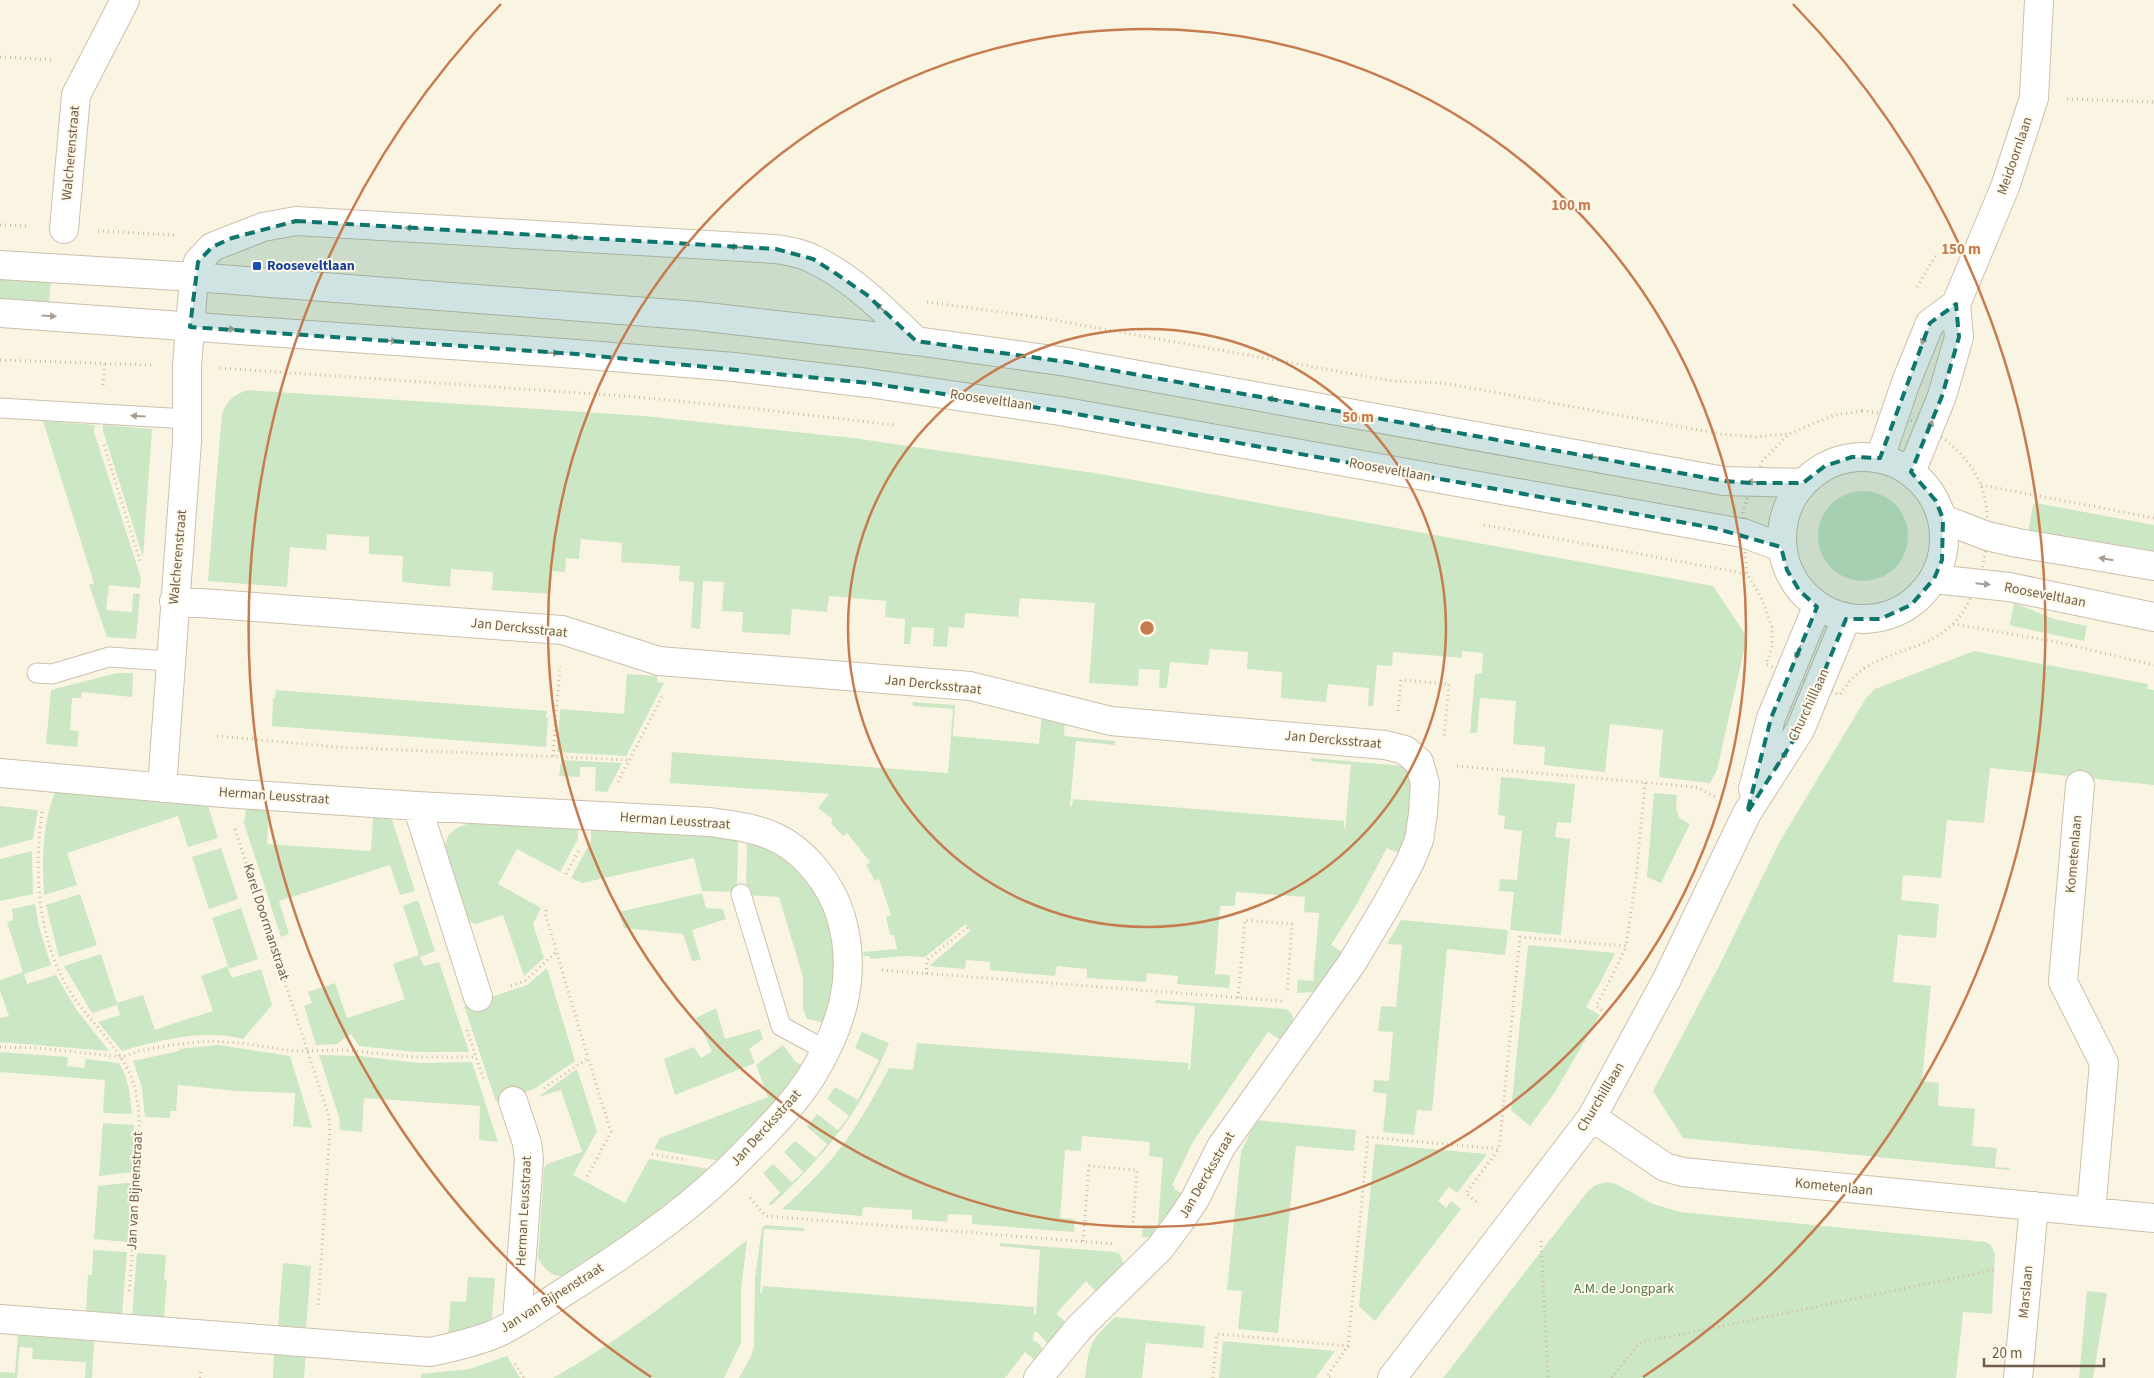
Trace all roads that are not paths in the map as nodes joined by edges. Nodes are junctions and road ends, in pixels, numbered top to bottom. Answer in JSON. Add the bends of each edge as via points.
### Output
{"nodes":[{"id":1,"x":125,"y":0,"type":"edge"},
{"id":2,"x":2039,"y":0,"type":"edge"},
{"id":3,"x":64,"y":228,"type":"road end"},
{"id":4,"x":0,"y":265,"type":"edge"},
{"id":5,"x":194,"y":277,"type":"junction"},
{"id":6,"x":1956,"y":304,"type":"junction"},
{"id":7,"x":0,"y":314,"type":"edge"},
{"id":8,"x":190,"y":326,"type":"junction"},
{"id":9,"x":916,"y":341,"type":"junction"},
{"id":10,"x":0,"y":408,"type":"edge"},
{"id":11,"x":187,"y":419,"type":"junction"},
{"id":12,"x":1880,"y":458,"type":"junction"},
{"id":13,"x":1911,"y":472,"type":"junction"},
{"id":14,"x":1803,"y":483,"type":"junction"},
{"id":15,"x":1943,"y":519,"type":"junction"},
{"id":16,"x":1781,"y":547,"type":"junction"},
{"id":17,"x":2154,"y":566,"type":"edge"},
{"id":18,"x":1934,"y":579,"type":"junction"},
{"id":19,"x":175,"y":589,"type":"junction"},
{"id":20,"x":1817,"y":607,"type":"junction"},
{"id":21,"x":2154,"y":617,"type":"edge"},
{"id":22,"x":1846,"y":618,"type":"junction"},
{"id":23,"x":170,"y":661,"type":"junction"},
{"id":24,"x":37,"y":673,"type":"dead end"},
{"id":25,"x":0,"y":773,"type":"edge"},
{"id":26,"x":2080,"y":785,"type":"dead end"},
{"id":27,"x":162,"y":788,"type":"junction"},
{"id":28,"x":417,"y":806,"type":"junction"},
{"id":29,"x":1747,"y":813,"type":"junction"},
{"id":30,"x":741,"y":894,"type":"dead end"},
{"id":31,"x":849,"y":968,"type":"joint"},
{"id":32,"x":478,"y":996,"type":"dead end"},
{"id":33,"x":825,"y":1050,"type":"junction"},
{"id":34,"x":513,"y":1101,"type":"road end"},
{"id":35,"x":1592,"y":1118,"type":"junction"},
{"id":36,"x":2034,"y":1206,"type":"junction"},
{"id":37,"x":2090,"y":1212,"type":"junction"},
{"id":38,"x":2154,"y":1218,"type":"edge"},
{"id":39,"x":612,"y":1262,"type":"joint"},
{"id":40,"x":0,"y":1319,"type":"edge"},
{"id":41,"x":517,"y":1322,"type":"junction"},
{"id":42,"x":1038,"y":1378,"type":"edge"},
{"id":43,"x":1392,"y":1378,"type":"edge"},
{"id":44,"x":2018,"y":1378,"type":"edge"}],
"edges":[{"from":1,"to":3,"type":"street","name":"Walcherenstraat","via":[[76,95]]},
{"from":2,"to":6,"type":"street","name":"Meidoornlaan","via":[[2034,98],[2005,187]]},
{"from":4,"to":5,"type":"street"},
{"from":5,"to":8,"type":"street"},
{"from":5,"to":9,"type":"street","via":[[698,316]]},
{"from":9,"to":5,"type":"street","one_way":true,"via":[[867,295],[836,273],[813,259],[776,249],[296,221],[263,226],[212,247],[198,262]]},
{"from":6,"to":12,"type":"street","one_way":true,"via":[[1930,323]]},
{"from":13,"to":6,"type":"street","name":"Meidoornlaan","one_way":true,"via":[[1942,396],[1960,338]]},
{"from":7,"to":8,"type":"street","name":"Rooseveltlaan","one_way":true},
{"from":8,"to":11,"type":"street","name":"Walcherenstraat"},
{"from":8,"to":16,"type":"street","name":"Rooseveltlaan","one_way":true,"via":[[586,355],[868,382],[1040,407],[1743,533]]},
{"from":14,"to":9,"type":"street","one_way":true,"via":[[1724,481],[1067,362]]},
{"from":11,"to":10,"type":"lane","one_way":true},
{"from":11,"to":19,"type":"street","name":"Walcherenstraat"},
{"from":12,"to":13,"type":"street"},
{"from":12,"to":14,"type":"street","via":[[1852,457],[1825,466]]},
{"from":13,"to":15,"type":"street","via":[[1936,501]]},
{"from":14,"to":16,"type":"street","via":[[1785,512]]},
{"from":17,"to":15,"type":"street","one_way":true,"via":[[1987,536]]},
{"from":15,"to":18,"type":"street","via":[[1945,540],[1942,560]]},
{"from":16,"to":20,"type":"street","via":[[1787,570],[1799,590]]},
{"from":18,"to":21,"type":"street","name":"Rooseveltlaan","one_way":true,"via":[[2010,587]]},
{"from":18,"to":22,"type":"street","via":[[1912,605],[1880,619]]},
{"from":19,"to":23,"type":"street","name":"Walcherenstraat"},
{"from":19,"to":42,"type":"street","name":"Jan Dercksstraat","via":[[562,630],[660,661],[970,686],[1111,721],[1394,747],[1431,764],[1425,783],[1418,840],[1410,862],[1366,942],[1221,1147],[1195,1199],[1160,1248],[1078,1328]]},
{"from":20,"to":22,"type":"street"},
{"from":20,"to":29,"type":"street","name":"Churchilllaan","one_way":true,"via":[[1771,718]]},
{"from":29,"to":22,"type":"street","name":"Churchilllaan","one_way":true,"via":[[1800,730]]},
{"from":23,"to":24,"type":"lane","via":[[110,657],[52,674]]},
{"from":23,"to":27,"type":"street","name":"Walcherenstraat"},
{"from":25,"to":27,"type":"street"},
{"from":26,"to":37,"type":"street","name":"Kometenlaan","via":[[2064,982],[2104,1063]]},
{"from":27,"to":28,"type":"street","name":"Herman Leusstraat"},
{"from":28,"to":31,"type":"street","name":"Herman Leusstraat","via":[[710,822],[745,827],[772,836],[797,852],[818,872],[838,904],[847,936]]},
{"from":28,"to":32,"type":"street"},
{"from":29,"to":35,"type":"street","name":"Churchilllaan","via":[[1667,979]]},
{"from":30,"to":33,"type":"lane","via":[[781,1026]]},
{"from":31,"to":33,"type":"street","name":"Jan Dercksstraat","via":[[837,1024]]},
{"from":33,"to":39,"type":"street","name":"Jan Dercksstraat","via":[[788,1109],[726,1173]]},
{"from":34,"to":41,"type":"street","name":"Herman Leusstraat","via":[[529,1159]]},
{"from":35,"to":36,"type":"street","name":"Kometenlaan","via":[[1665,1167],[1684,1172]]},
{"from":35,"to":43,"type":"street","name":"Churchilllaan"},
{"from":36,"to":37,"type":"street","name":"Kometenlaan"},
{"from":36,"to":44,"type":"street","name":"Marslaan"},
{"from":37,"to":38,"type":"street","name":"Kometenlaan"},
{"from":39,"to":41,"type":"street","name":"Jan van Bijnenstraat"},
{"from":40,"to":41,"type":"street","name":"Jan van Bijnenstraat","via":[[430,1352],[491,1336]]}]}
